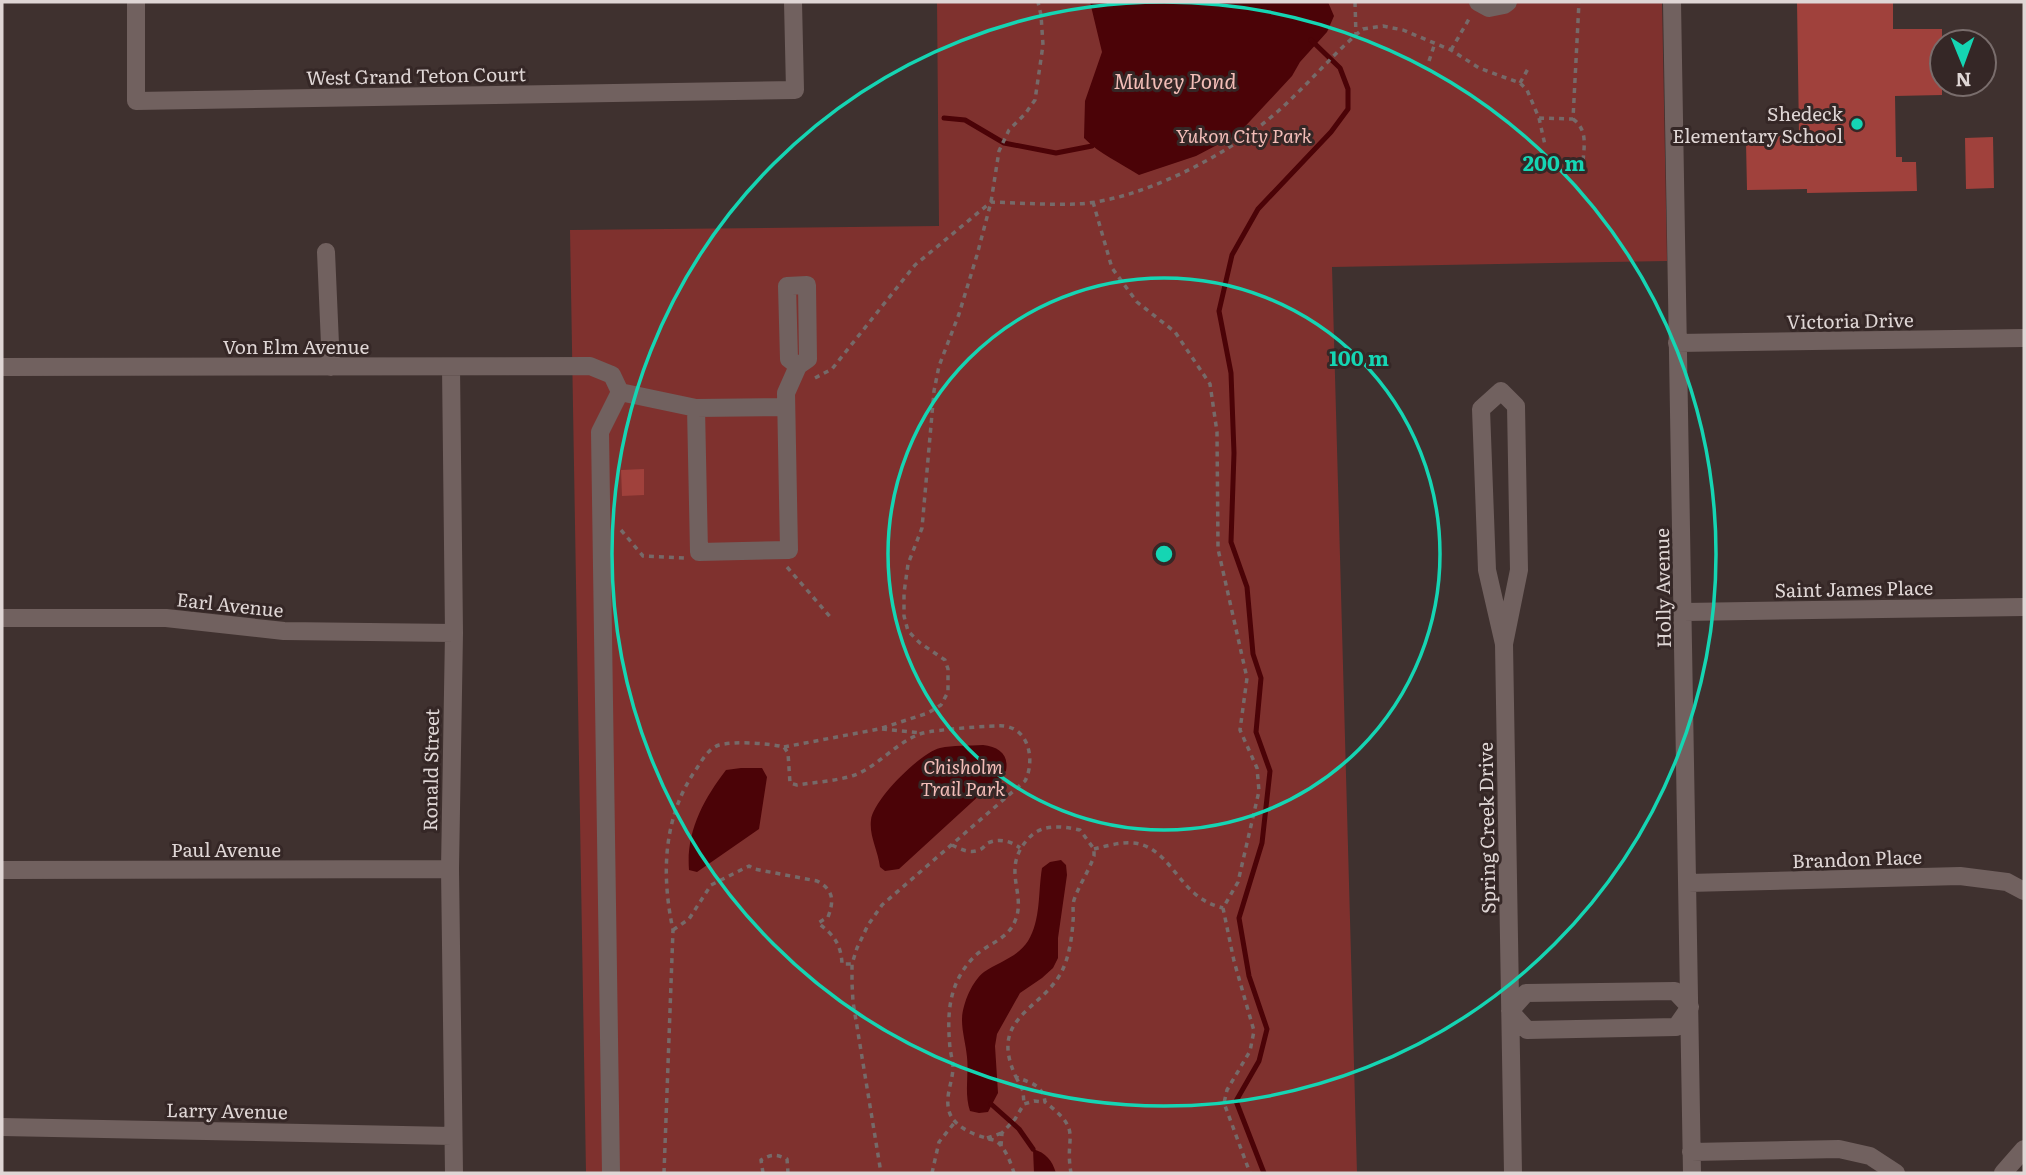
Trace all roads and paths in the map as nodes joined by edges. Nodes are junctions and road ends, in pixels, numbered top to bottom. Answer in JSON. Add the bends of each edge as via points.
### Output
{"nodes":[{"id":1,"x":136,"y":2,"type":"edge"},
{"id":2,"x":793,"y":2,"type":"edge"},
{"id":3,"x":1038,"y":2,"type":"edge"},
{"id":4,"x":1355,"y":2,"type":"edge"},
{"id":5,"x":1508,"y":2,"type":"edge"},
{"id":6,"x":1579,"y":2,"type":"edge"},
{"id":7,"x":1672,"y":2,"type":"edge"},
{"id":8,"x":1472,"y":8,"type":"edge"},
{"id":9,"x":1356,"y":36,"type":"junction"},
{"id":10,"x":1434,"y":43,"type":"junction"},
{"id":11,"x":1451,"y":50,"type":"junction"},
{"id":12,"x":1429,"y":61,"type":"dead end"},
{"id":13,"x":1529,"y":67,"type":"dead end"},
{"id":14,"x":1520,"y":83,"type":"junction"},
{"id":15,"x":1539,"y":118,"type":"junction"},
{"id":16,"x":1573,"y":119,"type":"junction"},
{"id":17,"x":1545,"y":145,"type":"dead end"},
{"id":18,"x":1583,"y":162,"type":"dead end"},
{"id":19,"x":991,"y":202,"type":"junction"},
{"id":20,"x":1093,"y":202,"type":"junction"},
{"id":21,"x":326,"y":253,"type":"dead end"},
{"id":22,"x":2024,"y":338,"type":"edge"},
{"id":23,"x":1677,"y":343,"type":"junction"},
{"id":24,"x":2,"y":367,"type":"edge"},
{"id":25,"x":331,"y":367,"type":"junction"},
{"id":26,"x":451,"y":367,"type":"junction"},
{"id":27,"x":795,"y":372,"type":"joint"},
{"id":28,"x":620,"y":392,"type":"junction"},
{"id":29,"x":785,"y":407,"type":"junction"},
{"id":30,"x":696,"y":408,"type":"junction"},
{"id":31,"x":620,"y":525,"type":"dead end"},
{"id":32,"x":787,"y":551,"type":"junction"},
{"id":33,"x":699,"y":552,"type":"junction"},
{"id":34,"x":2024,"y":607,"type":"edge"},
{"id":35,"x":1684,"y":612,"type":"junction"},
{"id":36,"x":2,"y":618,"type":"edge"},
{"id":37,"x":832,"y":619,"type":"dead end"},
{"id":38,"x":454,"y":633,"type":"junction"},
{"id":39,"x":1504,"y":644,"type":"junction"},
{"id":40,"x":879,"y":729,"type":"junction"},
{"id":41,"x":925,"y":733,"type":"junction"},
{"id":42,"x":784,"y":747,"type":"junction"},
{"id":43,"x":951,"y":845,"type":"junction"},
{"id":44,"x":1020,"y":848,"type":"junction"},
{"id":45,"x":1094,"y":849,"type":"junction"},
{"id":46,"x":450,"y":869,"type":"junction"},
{"id":47,"x":2,"y":870,"type":"edge"},
{"id":48,"x":1688,"y":883,"type":"junction"},
{"id":49,"x":2024,"y":891,"type":"edge"},
{"id":50,"x":1223,"y":908,"type":"junction"},
{"id":51,"x":673,"y":930,"type":"junction"},
{"id":52,"x":852,"y":964,"type":"junction"},
{"id":53,"x":1690,"y":1007,"type":"junction"},
{"id":54,"x":1510,"y":1011,"type":"junction"},
{"id":55,"x":1016,"y":1077,"type":"junction"},
{"id":56,"x":1045,"y":1102,"type":"junction"},
{"id":57,"x":1024,"y":1104,"type":"junction"},
{"id":58,"x":955,"y":1122,"type":"junction"},
{"id":59,"x":2,"y":1127,"type":"edge"},
{"id":60,"x":1002,"y":1133,"type":"junction"},
{"id":61,"x":452,"y":1136,"type":"junction"},
{"id":62,"x":985,"y":1138,"type":"junction"},
{"id":63,"x":1001,"y":1148,"type":"junction"},
{"id":64,"x":2024,"y":1149,"type":"edge"},
{"id":65,"x":1691,"y":1152,"type":"junction"},
{"id":66,"x":454,"y":1173,"type":"edge"},
{"id":67,"x":611,"y":1173,"type":"edge"},
{"id":68,"x":664,"y":1173,"type":"edge"},
{"id":69,"x":763,"y":1173,"type":"edge"},
{"id":70,"x":788,"y":1173,"type":"edge"},
{"id":71,"x":881,"y":1173,"type":"edge"},
{"id":72,"x":932,"y":1173,"type":"edge"},
{"id":73,"x":1014,"y":1173,"type":"edge"},
{"id":74,"x":1071,"y":1173,"type":"edge"},
{"id":75,"x":1250,"y":1173,"type":"edge"},
{"id":76,"x":1513,"y":1173,"type":"edge"},
{"id":77,"x":1692,"y":1173,"type":"edge"},
{"id":78,"x":1896,"y":1173,"type":"edge"},
{"id":79,"x":2003,"y":1173,"type":"edge"}],
"edges":[{"from":1,"to":2,"type":"street","name":"West Grand Teton Court","via":[[136,101],[795,90]]},
{"from":3,"to":19,"type":"path","via":[[1043,45],[1035,100],[1009,130],[999,151]]},
{"from":4,"to":9,"type":"path"},
{"from":5,"to":8,"type":"street"},
{"from":6,"to":16,"type":"path"},
{"from":7,"to":23,"type":"street","name":"Holly Avenue"},
{"from":8,"to":11,"type":"path","via":[[1470,20]]},
{"from":9,"to":10,"type":"path","via":[[1363,29],[1383,26]]},
{"from":9,"to":20,"type":"path","via":[[1269,119],[1224,151],[1152,186]]},
{"from":10,"to":11,"type":"path"},
{"from":10,"to":12,"type":"path"},
{"from":11,"to":14,"type":"path","via":[[1479,68]]},
{"from":13,"to":14,"type":"path"},
{"from":14,"to":15,"type":"path"},
{"from":15,"to":16,"type":"path"},
{"from":15,"to":17,"type":"path"},
{"from":16,"to":18,"type":"path","via":[[1584,133]]},
{"from":19,"to":20,"type":"path"},
{"from":19,"to":27,"type":"path","via":[[915,265],[832,369],[808,381]]},
{"from":19,"to":40,"type":"path","via":[[939,366],[922,528],[908,564],[904,593],[908,631],[945,660],[948,692],[941,705],[928,713]]},
{"from":20,"to":50,"type":"path","via":[[1112,268],[1137,302],[1175,332],[1210,384],[1217,432],[1218,548],[1247,678],[1240,730],[1257,768],[1259,790],[1238,882]]},
{"from":21,"to":25,"type":"street"},
{"from":22,"to":23,"type":"street","name":"Victoria Drive"},
{"from":23,"to":35,"type":"street","name":"Holly Avenue"},
{"from":24,"to":25,"type":"street","name":"Von Elm Avenue"},
{"from":25,"to":26,"type":"street","name":"Von Elm Avenue"},
{"from":26,"to":28,"type":"street","name":"Von Elm Avenue","via":[[590,366],[612,375]]},
{"from":26,"to":38,"type":"street","name":"Ronald Street"},
{"from":27,"to":29,"type":"street"},
{"from":28,"to":30,"type":"street"},
{"from":28,"to":67,"type":"street","via":[[600,432]]},
{"from":29,"to":30,"type":"street"},
{"from":29,"to":32,"type":"street"},
{"from":30,"to":33,"type":"street"},
{"from":31,"to":33,"type":"path","via":[[643,556],[690,557]]},
{"from":32,"to":33,"type":"street"},
{"from":32,"to":37,"type":"path","via":[[787,567]]},
{"from":34,"to":35,"type":"street","name":"Saint James Place"},
{"from":35,"to":48,"type":"street","name":"Holly Avenue"},
{"from":36,"to":38,"type":"street","name":"Earl Avenue","via":[[166,618],[284,631]]},
{"from":38,"to":46,"type":"street","name":"Ronald Street"},
{"from":39,"to":39,"type":"street","name":"Spring Creek Drive","via":[[1487,570],[1481,409],[1501,391],[1517,407],[1519,570]]},
{"from":39,"to":54,"type":"street","name":"Spring Creek Drive"},
{"from":40,"to":41,"type":"path"},
{"from":40,"to":42,"type":"path"},
{"from":41,"to":42,"type":"path","via":[[853,775],[797,785],[790,783]]},
{"from":41,"to":43,"type":"path","via":[[1005,726],[1026,742],[1031,756],[1024,781]]},
{"from":42,"to":51,"type":"path","via":[[771,743],[718,746],[684,786],[666,855]]},
{"from":43,"to":44,"type":"path","via":[[979,851],[999,840]]},
{"from":43,"to":52,"type":"path","via":[[883,905],[868,925]]},
{"from":44,"to":45,"type":"path","via":[[1052,826],[1080,830]]},
{"from":44,"to":58,"type":"path","via":[[1015,860],[1015,922],[997,943],[975,956],[952,991],[948,1023],[953,1066],[947,1099]]},
{"from":45,"to":50,"type":"path","via":[[1135,843],[1150,848],[1195,895]]},
{"from":45,"to":55,"type":"path","via":[[1092,864],[1073,903],[1072,932],[1061,973],[1021,1014],[1009,1040]]},
{"from":46,"to":47,"type":"street","name":"Paul Avenue"},
{"from":46,"to":61,"type":"street","name":"Ronald Street"},
{"from":48,"to":49,"type":"street","name":"Brandon Place","via":[[1960,876],[2007,882]]},
{"from":48,"to":53,"type":"street","name":"Holly Avenue"},
{"from":50,"to":75,"type":"path","via":[[1254,1031],[1250,1051],[1224,1103]]},
{"from":51,"to":52,"type":"path","via":[[689,919],[711,885],[749,866],[825,886],[833,905],[828,918],[818,923],[837,940],[842,964]]},
{"from":51,"to":68,"type":"path"},
{"from":52,"to":71,"type":"path","via":[[853,1002]]},
{"from":53,"to":54,"type":"street","via":[[1675,991],[1526,993]]},
{"from":53,"to":54,"type":"street","via":[[1675,1027],[1648,1028],[1527,1030]]},
{"from":53,"to":65,"type":"street","name":"Holly Avenue"},
{"from":54,"to":76,"type":"street","name":"Spring Creek Drive"},
{"from":55,"to":56,"type":"path","via":[[1039,1086]]},
{"from":55,"to":57,"type":"path"},
{"from":56,"to":57,"type":"path"},
{"from":56,"to":74,"type":"path","via":[[1063,1115],[1069,1126]]},
{"from":57,"to":60,"type":"path"},
{"from":58,"to":62,"type":"path"},
{"from":58,"to":72,"type":"path","via":[[939,1142]]},
{"from":59,"to":61,"type":"street","name":"Larry Avenue"},
{"from":60,"to":62,"type":"path"},
{"from":60,"to":63,"type":"path"},
{"from":61,"to":66,"type":"street","name":"Ronald Street"},
{"from":62,"to":63,"type":"path"},
{"from":63,"to":73,"type":"path"},
{"from":64,"to":79,"type":"street"},
{"from":65,"to":77,"type":"street","name":"Holly Avenue"},
{"from":65,"to":78,"type":"street","via":[[1839,1149],[1870,1156]]},
{"from":69,"to":70,"type":"path","via":[[761,1160],[777,1154],[787,1159]]}]}
